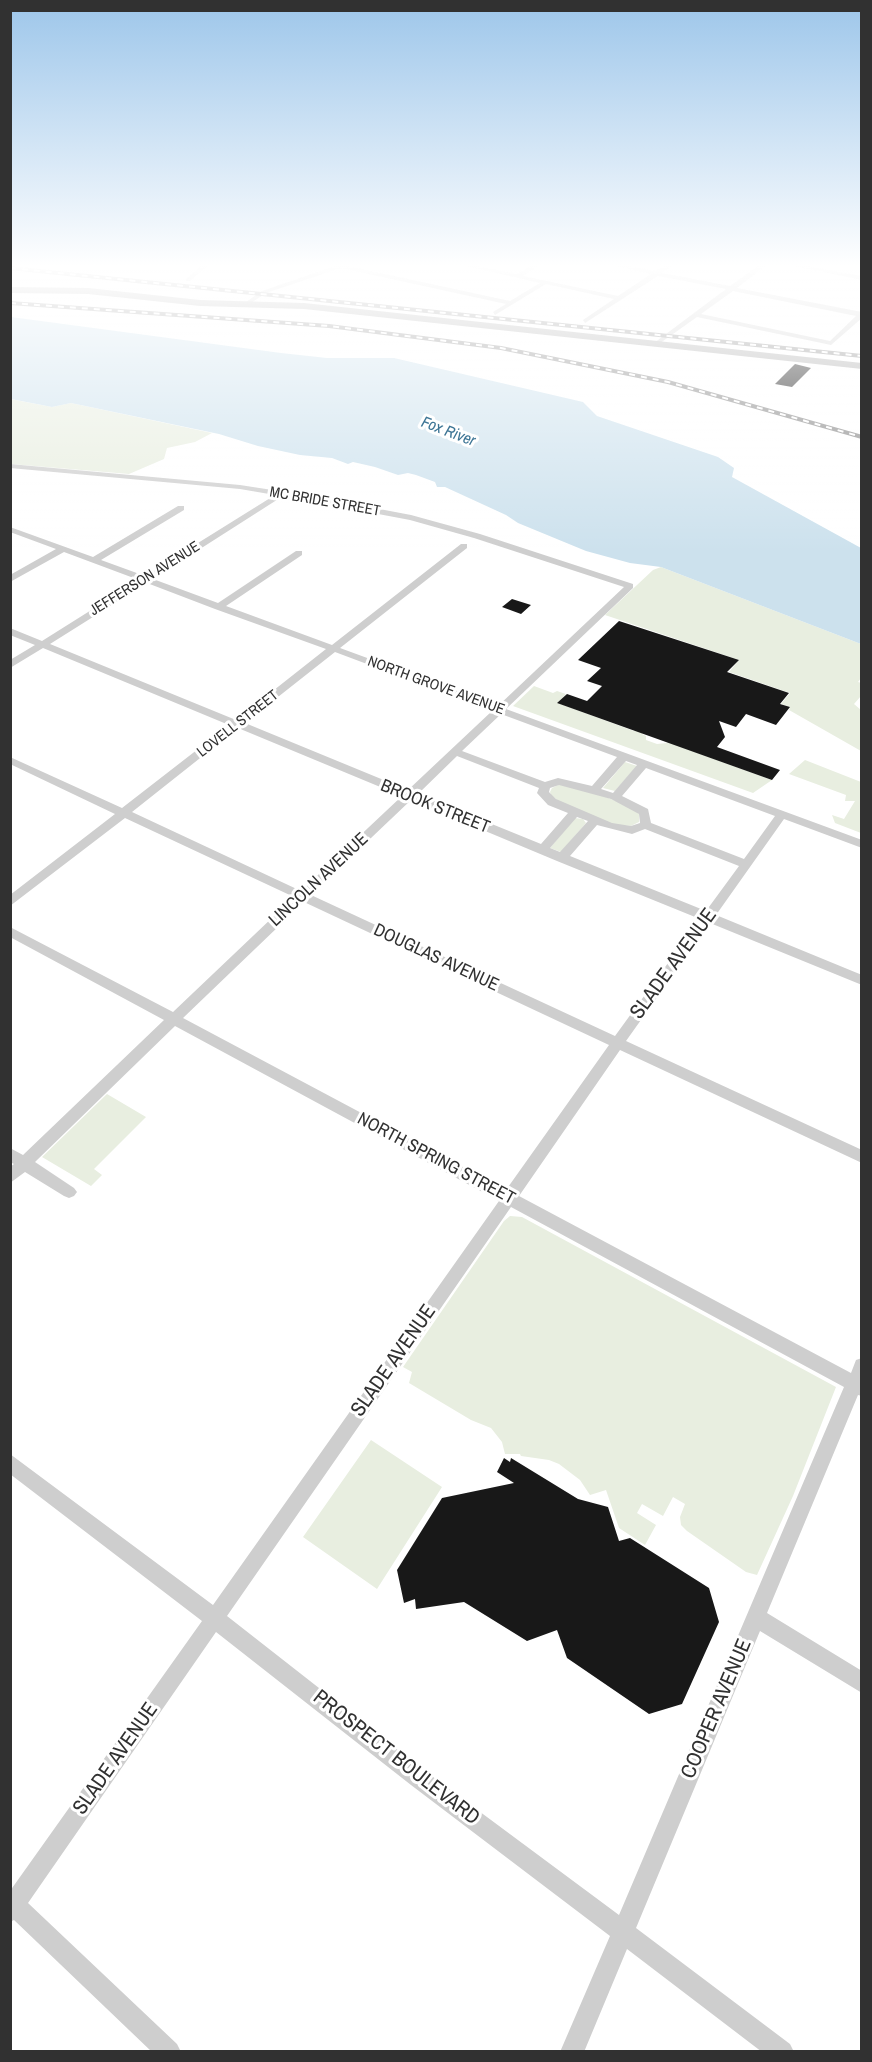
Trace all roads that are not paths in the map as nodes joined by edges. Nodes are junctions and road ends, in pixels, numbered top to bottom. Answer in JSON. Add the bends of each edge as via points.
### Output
{"nodes":[{"id":1,"x":807,"y":360,"type":"edge"},
{"id":2,"x":861,"y":366,"type":"edge"},
{"id":3,"x":10,"y":466,"type":"edge"},
{"id":4,"x":280,"y":495,"type":"junction"},
{"id":5,"x":181,"y":508,"type":"dead end"},
{"id":6,"x":10,"y":529,"type":"edge"},
{"id":7,"x":464,"y":546,"type":"dead end"},
{"id":8,"x":64,"y":548,"type":"junction"},
{"id":9,"x":299,"y":553,"type":"dead end"},
{"id":10,"x":94,"y":560,"type":"junction"},
{"id":11,"x":10,"y":579,"type":"edge"},
{"id":12,"x":145,"y":579,"type":"junction"},
{"id":13,"x":630,"y":586,"type":"joint"},
{"id":14,"x":218,"y":607,"type":"junction"},
{"id":15,"x":10,"y":631,"type":"edge"},
{"id":16,"x":43,"y":644,"type":"junction"},
{"id":17,"x":334,"y":649,"type":"junction"},
{"id":18,"x":10,"y":665,"type":"edge"},
{"id":19,"x":500,"y":710,"type":"junction"},
{"id":20,"x":237,"y":724,"type":"junction"},
{"id":21,"x":455,"y":752,"type":"junction"},
{"id":22,"x":624,"y":756,"type":"junction"},
{"id":23,"x":10,"y":760,"type":"edge"},
{"id":24,"x":644,"y":764,"type":"junction"},
{"id":25,"x":545,"y":786,"type":"junction"},
{"id":26,"x":595,"y":789,"type":"junction"},
{"id":27,"x":409,"y":796,"type":"junction"},
{"id":28,"x":615,"y":797,"type":"junction"},
{"id":29,"x":575,"y":812,"type":"junction"},
{"id":30,"x":124,"y":813,"type":"junction"},
{"id":31,"x":782,"y":814,"type":"junction"},
{"id":32,"x":594,"y":820,"type":"junction"},
{"id":33,"x":645,"y":825,"type":"junction"},
{"id":34,"x":861,"y":844,"type":"edge"},
{"id":35,"x":542,"y":850,"type":"junction"},
{"id":36,"x":561,"y":858,"type":"junction"},
{"id":37,"x":746,"y":864,"type":"junction"},
{"id":38,"x":303,"y":896,"type":"junction"},
{"id":39,"x":10,"y":902,"type":"edge"},
{"id":40,"x":707,"y":918,"type":"junction"},
{"id":41,"x":10,"y":931,"type":"edge"},
{"id":42,"x":861,"y":980,"type":"edge"},
{"id":43,"x":173,"y":1019,"type":"junction"},
{"id":44,"x":617,"y":1042,"type":"junction"},
{"id":45,"x":10,"y":1154,"type":"edge"},
{"id":46,"x":861,"y":1157,"type":"edge"},
{"id":47,"x":25,"y":1163,"type":"junction"},
{"id":48,"x":10,"y":1177,"type":"edge"},
{"id":49,"x":69,"y":1192,"type":"dead end"},
{"id":50,"x":508,"y":1198,"type":"junction"},
{"id":51,"x":859,"y":1379,"type":"edge"},
{"id":52,"x":10,"y":1463,"type":"edge"},
{"id":53,"x":755,"y":1617,"type":"junction"},
{"id":54,"x":214,"y":1618,"type":"junction"},
{"id":55,"x":861,"y":1683,"type":"edge"},
{"id":56,"x":12,"y":1908,"type":"edge"},
{"id":57,"x":623,"y":1930,"type":"junction"},
{"id":58,"x":169,"y":2052,"type":"edge"},
{"id":59,"x":572,"y":2052,"type":"edge"},
{"id":60,"x":782,"y":2052,"type":"edge"}],
"edges":[{"from":1,"to":2,"type":"main road"},
{"from":3,"to":4,"type":"street","name":"MC BRIDE STREET","via":[[232,486]]},
{"from":4,"to":12,"type":"street","name":"JEFFERSON AVENUE"},
{"from":4,"to":13,"type":"street","name":"MC BRIDE STREET","via":[[444,527]]},
{"from":5,"to":10,"type":"street"},
{"from":6,"to":8,"type":"street","name":"NORTH GROVE AVENUE"},
{"from":7,"to":17,"type":"street","name":"LOVELL STREET"},
{"from":8,"to":10,"type":"street","name":"NORTH GROVE AVENUE"},
{"from":8,"to":11,"type":"street"},
{"from":9,"to":14,"type":"street"},
{"from":10,"to":12,"type":"street","name":"NORTH GROVE AVENUE"},
{"from":12,"to":14,"type":"street","name":"NORTH GROVE AVENUE"},
{"from":12,"to":16,"type":"street","name":"JEFFERSON AVENUE"},
{"from":13,"to":19,"type":"street","name":"LINCOLN AVENUE"},
{"from":14,"to":17,"type":"street","name":"NORTH GROVE AVENUE"},
{"from":15,"to":16,"type":"street","name":"BROOK STREET"},
{"from":16,"to":18,"type":"street","name":"JEFFERSON AVENUE"},
{"from":16,"to":20,"type":"street","name":"BROOK STREET"},
{"from":17,"to":19,"type":"street","name":"NORTH GROVE AVENUE"},
{"from":17,"to":20,"type":"street","name":"LOVELL STREET"},
{"from":19,"to":21,"type":"street","name":"LINCOLN AVENUE"},
{"from":19,"to":22,"type":"street","name":"NORTH GROVE AVENUE"},
{"from":20,"to":27,"type":"street","name":"BROOK STREET"},
{"from":20,"to":30,"type":"street","name":"LOVELL STREET"},
{"from":21,"to":25,"type":"street"},
{"from":21,"to":27,"type":"street","name":"LINCOLN AVENUE"},
{"from":22,"to":24,"type":"street","name":"NORTH GROVE AVENUE"},
{"from":22,"to":26,"type":"street"},
{"from":23,"to":30,"type":"street","name":"DOUGLAS AVENUE"},
{"from":24,"to":28,"type":"street"},
{"from":24,"to":31,"type":"street","name":"NORTH GROVE AVENUE"},
{"from":25,"to":26,"type":"street","via":[[558,781]]},
{"from":25,"to":29,"type":"street","via":[[543,793],[548,799]]},
{"from":26,"to":28,"type":"street"},
{"from":27,"to":35,"type":"street","name":"BROOK STREET"},
{"from":27,"to":38,"type":"street","name":"LINCOLN AVENUE"},
{"from":28,"to":33,"type":"street","via":[[644,812]]},
{"from":29,"to":32,"type":"street"},
{"from":29,"to":35,"type":"street"},
{"from":30,"to":38,"type":"street","name":"DOUGLAS AVENUE"},
{"from":30,"to":39,"type":"street","name":"LOVELL STREET"},
{"from":31,"to":34,"type":"street","name":"NORTH GROVE AVENUE"},
{"from":31,"to":37,"type":"street","name":"SLADE AVENUE"},
{"from":32,"to":33,"type":"street","via":[[626,830]]},
{"from":32,"to":36,"type":"street"},
{"from":33,"to":37,"type":"street"},
{"from":35,"to":36,"type":"street","name":"BROOK STREET"},
{"from":36,"to":40,"type":"street","name":"BROOK STREET"},
{"from":37,"to":40,"type":"street","name":"SLADE AVENUE"},
{"from":38,"to":43,"type":"street","name":"LINCOLN AVENUE"},
{"from":38,"to":44,"type":"street","name":"DOUGLAS AVENUE"},
{"from":40,"to":42,"type":"street","name":"BROOK STREET"},
{"from":40,"to":44,"type":"street","name":"SLADE AVENUE"},
{"from":41,"to":43,"type":"street","name":"NORTH SPRING STREET"},
{"from":43,"to":47,"type":"street","name":"LINCOLN AVENUE"},
{"from":43,"to":50,"type":"street","name":"NORTH SPRING STREET"},
{"from":44,"to":46,"type":"street","name":"DOUGLAS AVENUE"},
{"from":44,"to":50,"type":"street","name":"SLADE AVENUE"},
{"from":45,"to":47,"type":"street"},
{"from":47,"to":48,"type":"street","name":"LINCOLN AVENUE"},
{"from":47,"to":49,"type":"street"},
{"from":50,"to":51,"type":"street","name":"NORTH SPRING STREET"},
{"from":50,"to":54,"type":"street","name":"SLADE AVENUE"},
{"from":51,"to":53,"type":"street","name":"COOPER AVENUE"},
{"from":52,"to":54,"type":"street","name":"PROSPECT BOULEVARD"},
{"from":53,"to":55,"type":"street"},
{"from":53,"to":57,"type":"street","name":"COOPER AVENUE"},
{"from":54,"to":56,"type":"street","name":"SLADE AVENUE"},
{"from":54,"to":57,"type":"street","name":"PROSPECT BOULEVARD","via":[[418,1778]]},
{"from":56,"to":58,"type":"street"},
{"from":57,"to":59,"type":"street","name":"COOPER AVENUE"},
{"from":57,"to":60,"type":"street","name":"PROSPECT BOULEVARD"}]}
